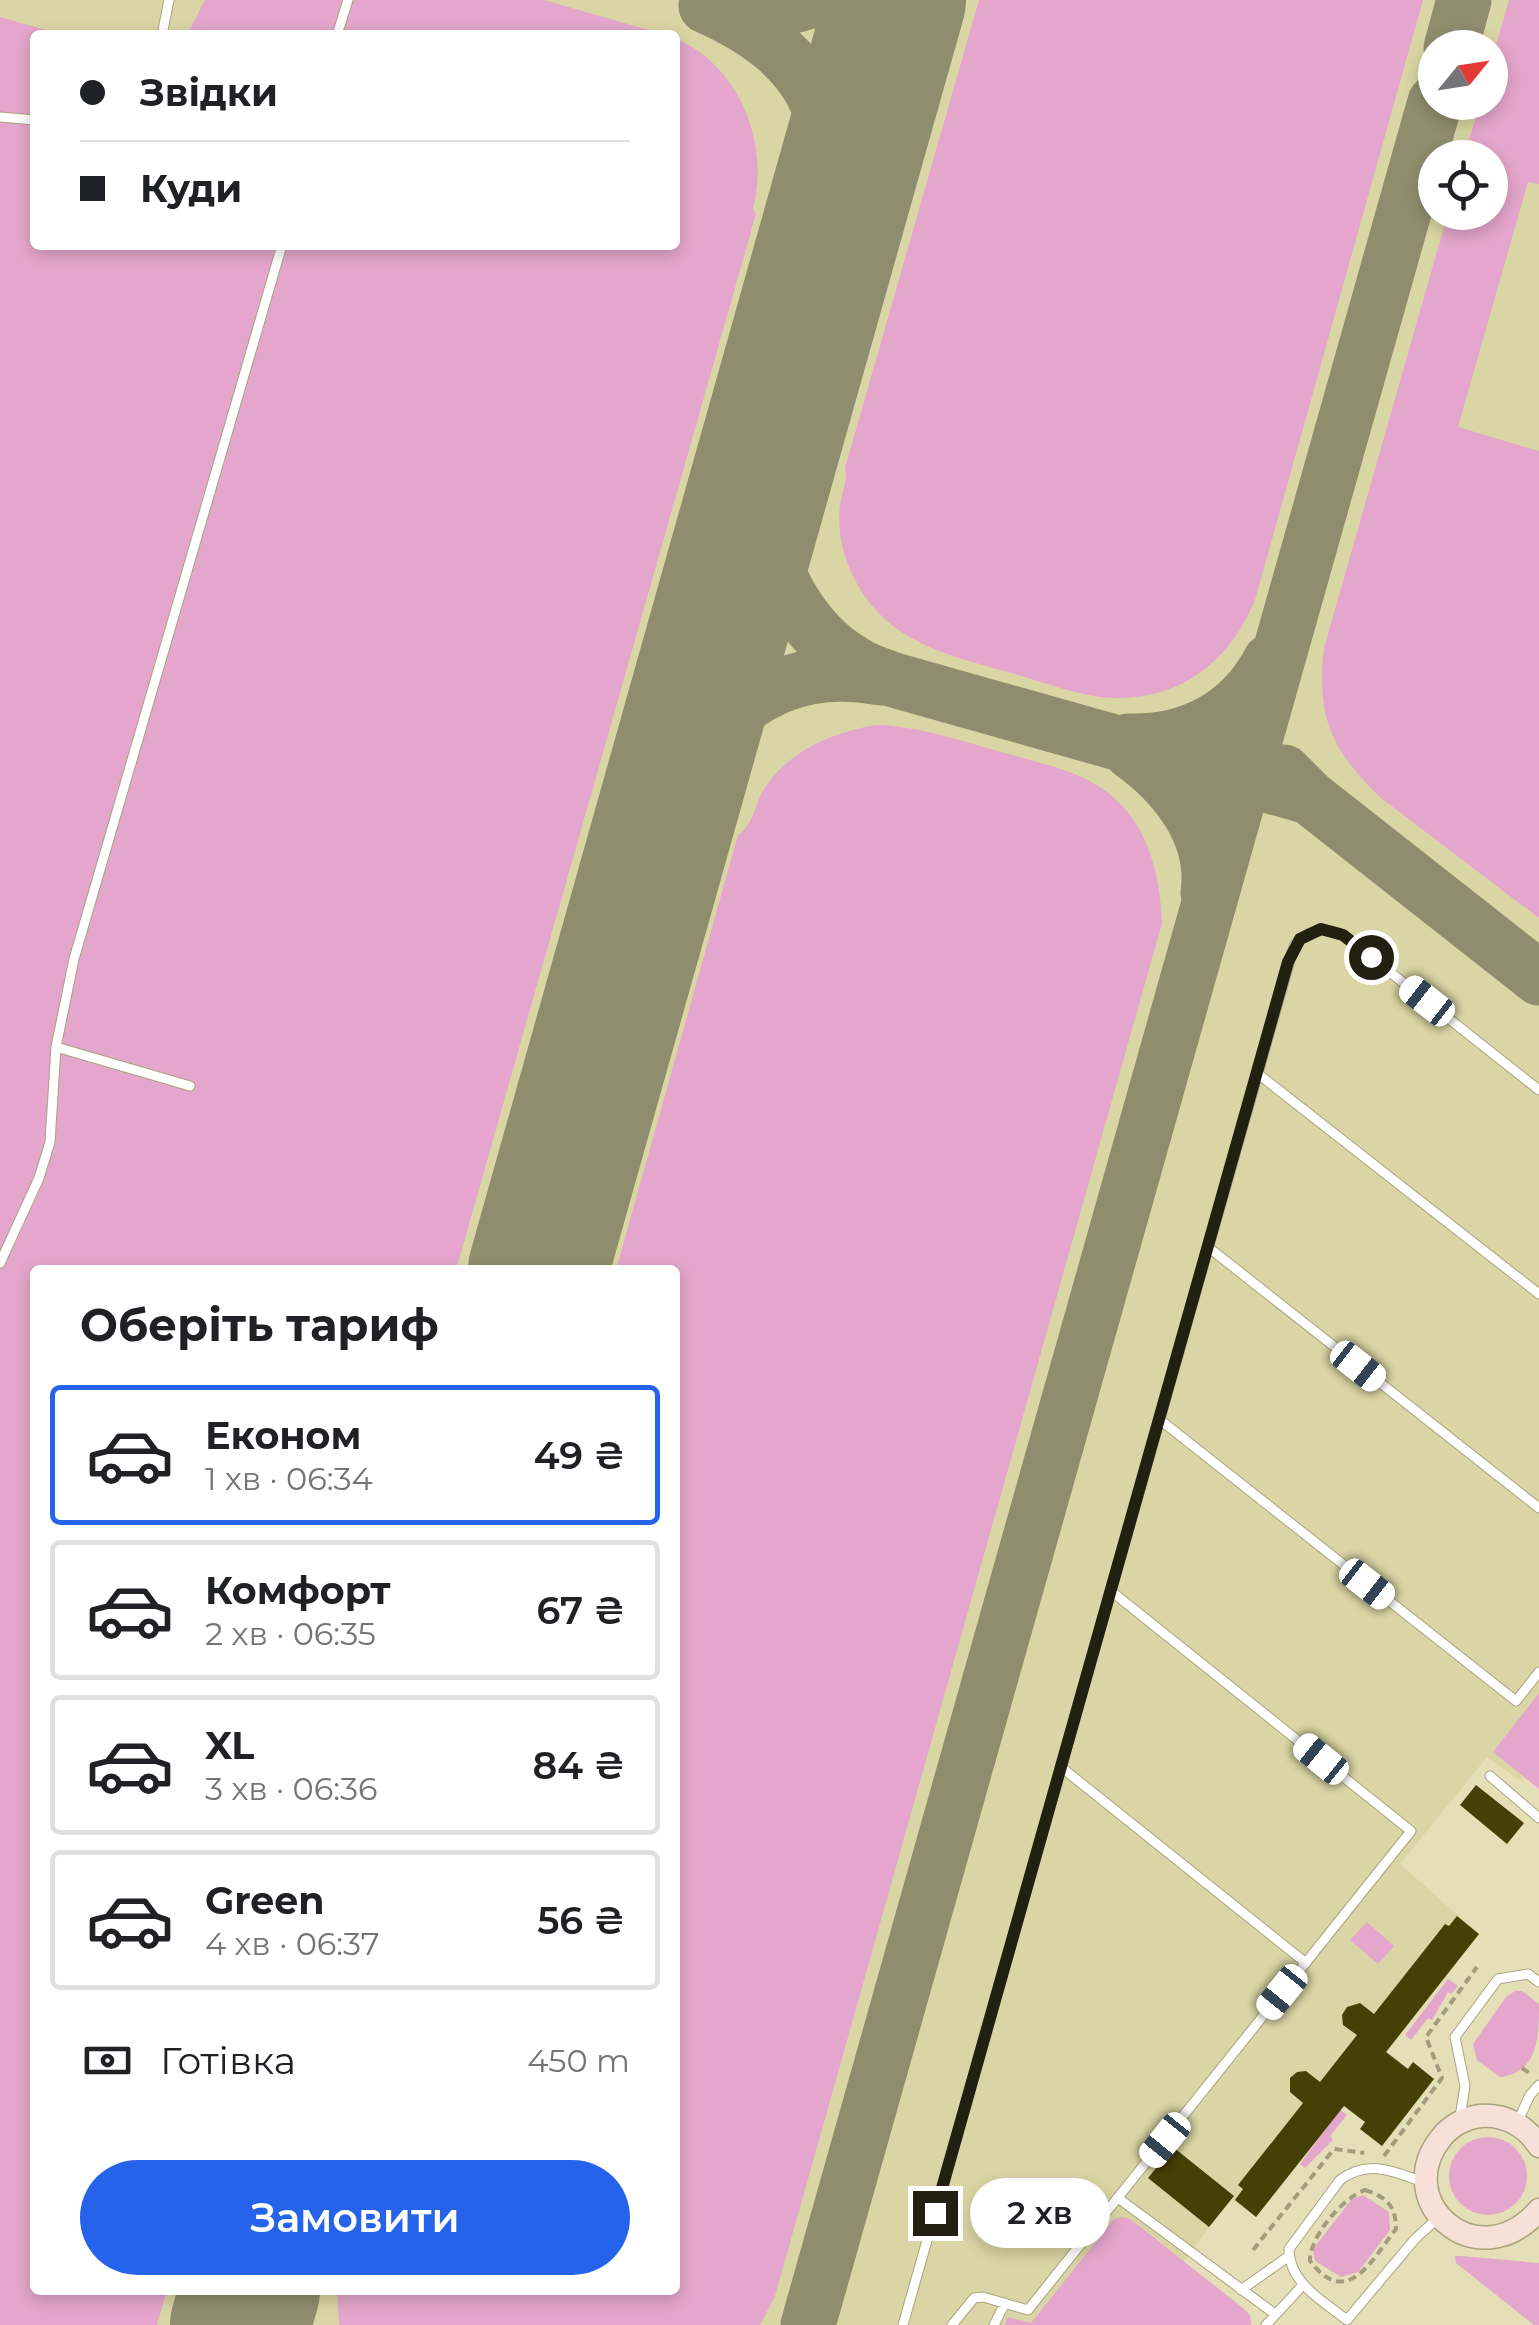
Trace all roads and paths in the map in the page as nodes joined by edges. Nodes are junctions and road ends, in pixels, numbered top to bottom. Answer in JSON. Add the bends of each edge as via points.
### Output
{"nodes":[{"id":1,"x":169,"y":0,"type":"edge"},
{"id":2,"x":348,"y":0,"type":"edge"},
{"id":3,"x":163,"y":30,"type":"edge"},
{"id":4,"x":339,"y":30,"type":"edge"},
{"id":5,"x":0,"y":117,"type":"edge"},
{"id":6,"x":30,"y":120,"type":"edge"},
{"id":7,"x":281,"y":250,"type":"edge"},
{"id":8,"x":56,"y":1047,"type":"junction"},
{"id":9,"x":1257,"y":1073,"type":"junction"},
{"id":10,"x":190,"y":1086,"type":"dead end"},
{"id":11,"x":1539,"y":1090,"type":"edge"},
{"id":12,"x":1208,"y":1247,"type":"junction"},
{"id":13,"x":0,"y":1262,"type":"edge"},
{"id":14,"x":1539,"y":1294,"type":"edge"},
{"id":15,"x":1159,"y":1419,"type":"junction"},
{"id":16,"x":1539,"y":1508,"type":"edge"},
{"id":17,"x":1111,"y":1590,"type":"junction"},
{"id":18,"x":1539,"y":1672,"type":"edge"},
{"id":19,"x":1061,"y":1767,"type":"junction"},
{"id":20,"x":1490,"y":1776,"type":"dead end"},
{"id":21,"x":1539,"y":1818,"type":"edge"},
{"id":22,"x":1306,"y":1963,"type":"junction"},
{"id":23,"x":1477,"y":1967,"type":"dead end"},
{"id":24,"x":1539,"y":1982,"type":"edge"},
{"id":25,"x":1539,"y":2085,"type":"edge"},
{"id":26,"x":1460,"y":2122,"type":"junction"},
{"id":27,"x":1532,"y":2136,"type":"edge"},
{"id":28,"x":1367,"y":2154,"type":"dead end"},
{"id":29,"x":1384,"y":2156,"type":"dead end"},
{"id":30,"x":1426,"y":2184,"type":"junction"},
{"id":31,"x":1118,"y":2198,"type":"junction"},
{"id":32,"x":1539,"y":2210,"type":"edge"},
{"id":33,"x":1440,"y":2216,"type":"junction"},
{"id":34,"x":1539,"y":2236,"type":"edge"},
{"id":35,"x":1490,"y":2239,"type":"junction"},
{"id":36,"x":1310,"y":2248,"type":"joint"},
{"id":37,"x":1253,"y":2250,"type":"dead end"},
{"id":38,"x":1289,"y":2256,"type":"junction"},
{"id":39,"x":1303,"y":2285,"type":"junction"},
{"id":40,"x":1241,"y":2290,"type":"junction"},
{"id":41,"x":1005,"y":2303,"type":"junction"},
{"id":42,"x":1275,"y":2314,"type":"junction"},
{"id":43,"x":903,"y":2325,"type":"edge"},
{"id":44,"x":952,"y":2325,"type":"edge"},
{"id":45,"x":994,"y":2325,"type":"edge"},
{"id":46,"x":1266,"y":2325,"type":"edge"}],
"edges":[{"from":1,"to":3,"type":"lane"},
{"from":2,"to":4,"type":"lane"},
{"from":5,"to":6,"type":"lane"},
{"from":7,"to":8,"type":"lane","via":[[74,960]]},
{"from":8,"to":10,"type":"lane"},
{"from":8,"to":13,"type":"lane","via":[[50,1142]]},
{"from":9,"to":11,"type":"lane","via":[[1294,946],[1312,931],[1330,929]]},
{"from":9,"to":12,"type":"lane"},
{"from":9,"to":14,"type":"lane"},
{"from":12,"to":15,"type":"lane"},
{"from":12,"to":16,"type":"lane"},
{"from":15,"to":17,"type":"lane"},
{"from":15,"to":18,"type":"lane","via":[[1516,1701]]},
{"from":17,"to":19,"type":"lane"},
{"from":17,"to":22,"type":"lane","via":[[1411,1831]]},
{"from":19,"to":22,"type":"lane"},
{"from":19,"to":43,"type":"lane"},
{"from":20,"to":21,"type":"lane"},
{"from":22,"to":31,"type":"lane"},
{"from":23,"to":29,"type":"path","via":[[1426,2037],[1442,2078]]},
{"from":24,"to":26,"type":"lane","via":[[1528,1974],[1498,1979],[1455,2037],[1465,2086]]},
{"from":25,"to":27,"type":"lane","via":[[1530,2095]]},
{"from":26,"to":27,"type":"main road","via":[[1490,2116]]},
{"from":26,"to":30,"type":"main road","via":[[1434,2148]]},
{"from":28,"to":37,"type":"path","via":[[1334,2149]]},
{"from":30,"to":33,"type":"main road"},
{"from":30,"to":38,"type":"lane","via":[[1386,2168],[1350,2173]]},
{"from":31,"to":40,"type":"lane"},
{"from":31,"to":41,"type":"lane","via":[[1028,2310]]},
{"from":32,"to":35,"type":"main road","via":[[1510,2235]]},
{"from":33,"to":35,"type":"main road","via":[[1471,2237]]},
{"from":33,"to":39,"type":"lane","via":[[1348,2320]]},
{"from":34,"to":35,"type":"main road"},
{"from":36,"to":36,"type":"path","via":[[1310,2262],[1328,2280],[1353,2279],[1396,2229],[1392,2206],[1365,2190],[1354,2194]]},
{"from":38,"to":39,"type":"lane"},
{"from":38,"to":40,"type":"lane"},
{"from":39,"to":42,"type":"lane"},
{"from":40,"to":42,"type":"lane"},
{"from":41,"to":44,"type":"lane","via":[[974,2298]]},
{"from":41,"to":45,"type":"lane"},
{"from":42,"to":46,"type":"lane"}]}
